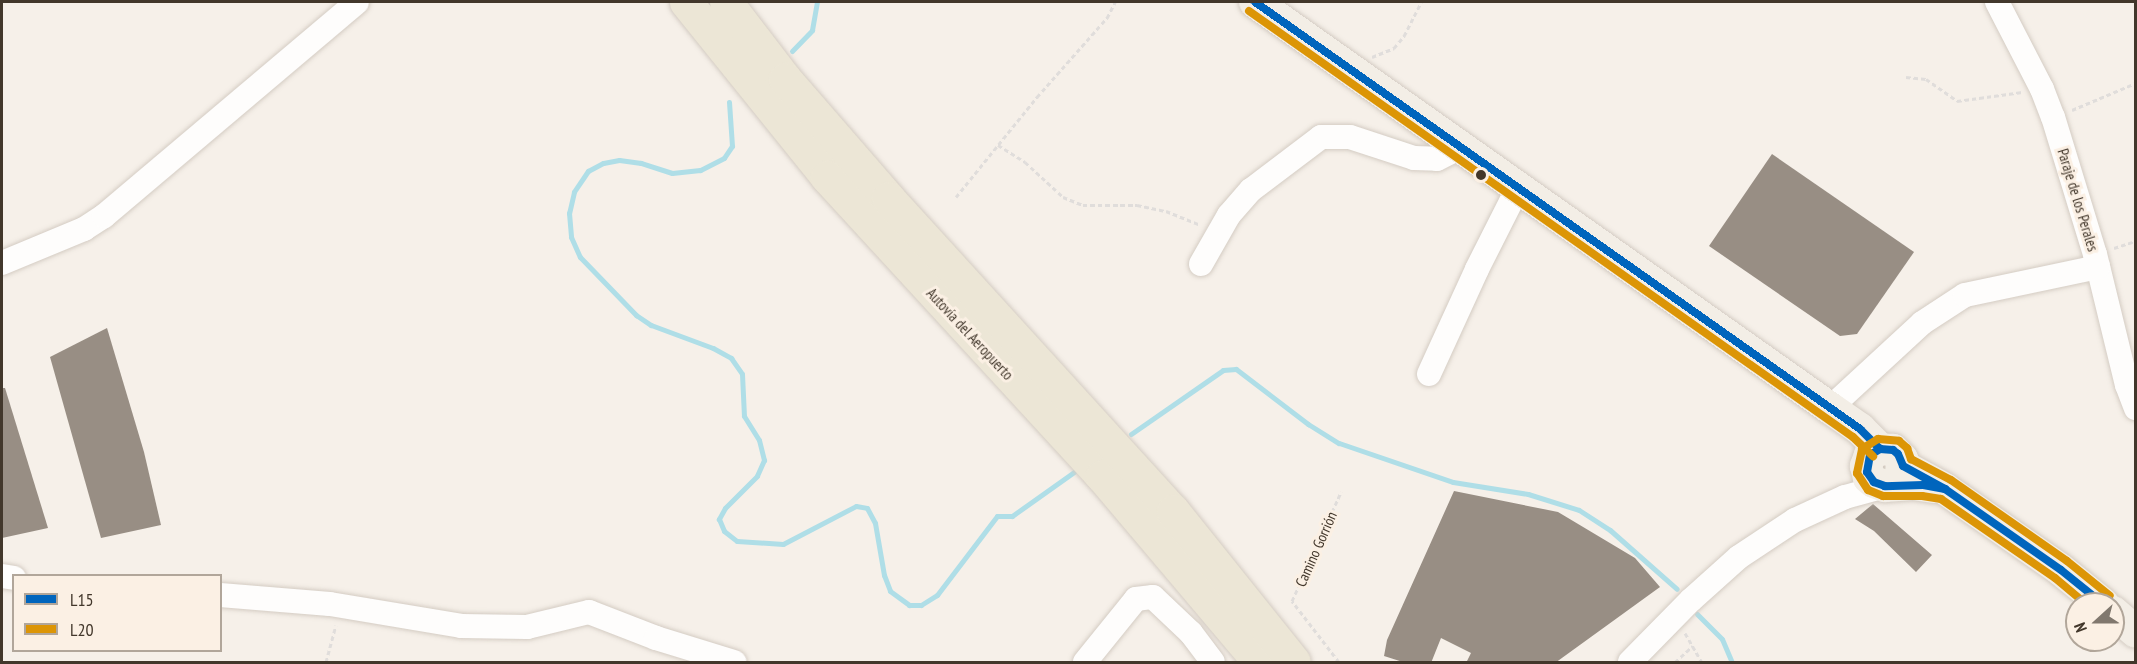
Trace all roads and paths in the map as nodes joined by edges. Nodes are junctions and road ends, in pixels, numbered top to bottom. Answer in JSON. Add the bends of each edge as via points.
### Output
{"nodes":[{"id":1,"x":357,"y":2,"type":"edge"},
{"id":2,"x":686,"y":2,"type":"edge"},
{"id":3,"x":726,"y":2,"type":"edge"},
{"id":4,"x":1114,"y":2,"type":"edge"},
{"id":5,"x":1255,"y":2,"type":"edge"},
{"id":6,"x":1421,"y":2,"type":"edge"},
{"id":7,"x":1996,"y":2,"type":"edge"},
{"id":8,"x":1350,"y":69,"type":"junction"},
{"id":9,"x":1906,"y":77,"type":"dead end"},
{"id":10,"x":2136,"y":83,"type":"edge"},
{"id":11,"x":2042,"y":89,"type":"junction"},
{"id":12,"x":2053,"y":117,"type":"junction"},
{"id":13,"x":998,"y":145,"type":"junction"},
{"id":14,"x":1461,"y":147,"type":"junction"},
{"id":15,"x":1518,"y":188,"type":"junction"},
{"id":16,"x":956,"y":197,"type":"dead end"},
{"id":17,"x":1218,"y":235,"type":"junction"},
{"id":18,"x":2,"y":263,"type":"edge"},
{"id":19,"x":1201,"y":264,"type":"dead end"},
{"id":20,"x":2098,"y":267,"type":"junction"},
{"id":21,"x":1429,"y":374,"type":"dead end"},
{"id":22,"x":1830,"y":408,"type":"junction"},
{"id":23,"x":2136,"y":408,"type":"edge"},
{"id":24,"x":1885,"y":471,"type":"junction"},
{"id":25,"x":1341,"y":492,"type":"dead end"},
{"id":26,"x":2088,"y":592,"type":"edge"},
{"id":27,"x":222,"y":595,"type":"edge"},
{"id":28,"x":341,"y":606,"type":"junction"},
{"id":29,"x":1675,"y":616,"type":"junction"},
{"id":30,"x":1693,"y":646,"type":"junction"},
{"id":31,"x":1626,"y":662,"type":"edge"},
{"id":32,"x":326,"y":663,"type":"edge"},
{"id":33,"x":734,"y":663,"type":"edge"},
{"id":34,"x":1085,"y":663,"type":"edge"},
{"id":35,"x":1214,"y":663,"type":"edge"},
{"id":36,"x":1259,"y":663,"type":"edge"},
{"id":37,"x":1294,"y":663,"type":"edge"},
{"id":38,"x":1339,"y":663,"type":"edge"},
{"id":39,"x":1675,"y":663,"type":"edge"},
{"id":40,"x":1702,"y":663,"type":"edge"}],
"edges":[{"from":1,"to":18,"type":"street","via":[[104,216],[84,229]]},
{"from":2,"to":36,"type":"highway","name":"Autovía del Aeropuerto","via":[[827,177],[1102,476]]},
{"from":3,"to":37,"type":"highway","name":"Autovía del Aeropuerto","via":[[785,79],[888,198],[1173,511]]},
{"from":4,"to":13,"type":"path","via":[[1107,18]]},
{"from":5,"to":8,"type":"main road"},
{"from":6,"to":8,"type":"path","via":[[1394,48],[1357,62]]},
{"from":7,"to":11,"type":"street","name":"Paraje de los Perales"},
{"from":8,"to":14,"type":"main road"},
{"from":9,"to":11,"type":"path","via":[[1926,79],[1957,101]]},
{"from":10,"to":12,"type":"path"},
{"from":11,"to":12,"type":"street","name":"Paraje de los Perales"},
{"from":12,"to":20,"type":"street","name":"Paraje de los Perales"},
{"from":13,"to":16,"type":"path"},
{"from":13,"to":17,"type":"path","via":[[1025,162],[1064,198],[1083,205],[1137,205],[1166,211]]},
{"from":14,"to":15,"type":"main road"},
{"from":14,"to":17,"type":"street","via":[[1437,159],[1414,158],[1350,137],[1321,137],[1251,190]]},
{"from":15,"to":21,"type":"street"},
{"from":15,"to":22,"type":"main road"},
{"from":17,"to":19,"type":"street"},
{"from":20,"to":22,"type":"street","via":[[1958,298],[1922,323]]},
{"from":20,"to":23,"type":"street","name":"Paraje de los Perales"},
{"from":22,"to":24,"type":"main road","via":[[1860,429]]},
{"from":24,"to":26,"type":"main road","via":[[1945,489]]},
{"from":24,"to":29,"type":"street","via":[[1845,497],[1795,520],[1739,557]]},
{"from":25,"to":38,"type":"path","name":"Camino Gorrión","via":[[1292,601]]},
{"from":27,"to":28,"type":"street"},
{"from":28,"to":32,"type":"path"},
{"from":28,"to":33,"type":"street","via":[[461,626],[527,627],[588,612]]},
{"from":29,"to":30,"type":"path"},
{"from":29,"to":31,"type":"street"},
{"from":30,"to":39,"type":"path"},
{"from":30,"to":40,"type":"path"},
{"from":34,"to":35,"type":"street","via":[[1136,599],[1153,597],[1191,633]]}]}
